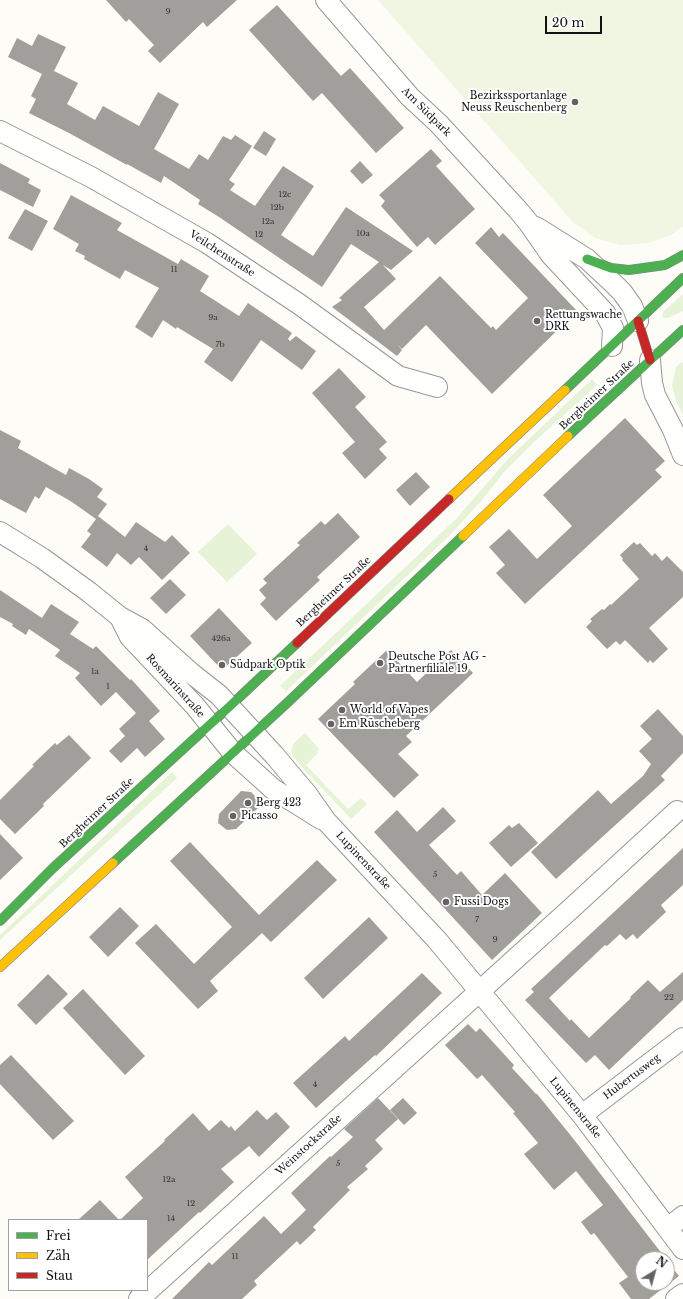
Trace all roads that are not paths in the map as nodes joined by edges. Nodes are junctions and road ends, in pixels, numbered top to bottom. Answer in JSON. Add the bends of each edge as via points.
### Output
{"nodes":[{"id":1,"x":326,"y":0,"type":"edge"},
{"id":2,"x":0,"y":131,"type":"edge"},
{"id":3,"x":528,"y":222,"type":"junction"},
{"id":4,"x":683,"y":255,"type":"edge"},
{"id":5,"x":586,"y":259,"type":"junction"},
{"id":6,"x":683,"y":278,"type":"edge"},
{"id":7,"x":638,"y":321,"type":"junction"},
{"id":8,"x":683,"y":330,"type":"edge"},
{"id":9,"x":612,"y":346,"type":"junction"},
{"id":10,"x":650,"y":360,"type":"junction"},
{"id":11,"x":437,"y":387,"type":"dead end"},
{"id":12,"x":683,"y":455,"type":"edge"},
{"id":13,"x":0,"y":532,"type":"edge"},
{"id":14,"x":120,"y":617,"type":"junction"},
{"id":15,"x":229,"y":707,"type":"junction"},
{"id":16,"x":210,"y":725,"type":"junction"},
{"id":17,"x":254,"y":734,"type":"junction"},
{"id":18,"x":233,"y":753,"type":"junction"},
{"id":19,"x":677,"y":811,"type":"dead end"},
{"id":20,"x":326,"y":822,"type":"junction"},
{"id":21,"x":0,"y":921,"type":"edge"},
{"id":22,"x":0,"y":967,"type":"edge"},
{"id":23,"x":479,"y":992,"type":"junction"},
{"id":24,"x":683,"y":1038,"type":"edge"},
{"id":25,"x":582,"y":1115,"type":"junction"},
{"id":26,"x":675,"y":1222,"type":"edge"},
{"id":27,"x":683,"y":1249,"type":"edge"},
{"id":28,"x":148,"y":1291,"type":"edge"},
{"id":29,"x":148,"y":1291,"type":"edge"},
{"id":30,"x":683,"y":1294,"type":"edge"},
{"id":31,"x":139,"y":1299,"type":"edge"},
{"id":32,"x":676,"y":1299,"type":"edge"}],
"edges":[{"from":1,"to":3,"type":"street","name":"Am Südpark","via":[[410,97],[439,124]]},
{"from":2,"to":11,"type":"street","name":"Veilchenstraße","via":[[91,177],[207,243],[299,304],[398,376]]},
{"from":3,"to":5,"type":"street","name":"Am Südpark"},
{"from":3,"to":9,"type":"street","name":"Am Südpark","via":[[552,255],[605,313],[613,328]]},
{"from":4,"to":5,"type":"main road","via":[[665,265],[629,270],[611,268]]},
{"from":5,"to":7,"type":"street","name":"Am Südpark","via":[[622,292]]},
{"from":6,"to":7,"type":"main road","name":"Bergheimer Straße"},
{"from":7,"to":9,"type":"main road","name":"Bergheimer Straße"},
{"from":7,"to":10,"type":"main road"},
{"from":8,"to":10,"type":"main road","name":"Bergheimer Straße"},
{"from":9,"to":15,"type":"main road","name":"Bergheimer Straße"},
{"from":10,"to":12,"type":"street","via":[[655,395]]},
{"from":10,"to":17,"type":"main road","name":"Bergheimer Straße"},
{"from":13,"to":14,"type":"street","name":"Rosmarinstraße","via":[[42,558]]},
{"from":14,"to":15,"type":"street","name":"Rosmarinstraße","via":[[142,629],[213,689]]},
{"from":14,"to":16,"type":"street","name":"Rosmarinstraße","via":[[130,637]]},
{"from":15,"to":16,"type":"main road","name":"Bergheimer Straße"},
{"from":15,"to":17,"type":"street","name":"Lupinenstraße"},
{"from":16,"to":18,"type":"street","name":"Rosmarinstraße"},
{"from":16,"to":21,"type":"main road","name":"Bergheimer Straße","via":[[53,868]]},
{"from":17,"to":18,"type":"main road","name":"Bergheimer Straße"},
{"from":17,"to":20,"type":"street","name":"Lupinenstraße","via":[[307,794]]},
{"from":18,"to":20,"type":"street","name":"Lupinenstraße","via":[[273,789]]},
{"from":18,"to":22,"type":"main road","name":"Bergheimer Straße"},
{"from":19,"to":23,"type":"street"},
{"from":20,"to":23,"type":"street","name":"Lupinenstraße","via":[[437,940]]},
{"from":23,"to":25,"type":"street","name":"Lupinenstraße"},
{"from":23,"to":29,"type":"street","name":"Weinstockstraße"},
{"from":24,"to":25,"type":"street","name":"Hubertusweg"},
{"from":25,"to":26,"type":"street","name":"Lupinenstraße"},
{"from":26,"to":27,"type":"street","name":"Lupinenstraße"},
{"from":28,"to":31,"type":"street","name":"Weinstockstraße"},
{"from":30,"to":32,"type":"street"}]}
